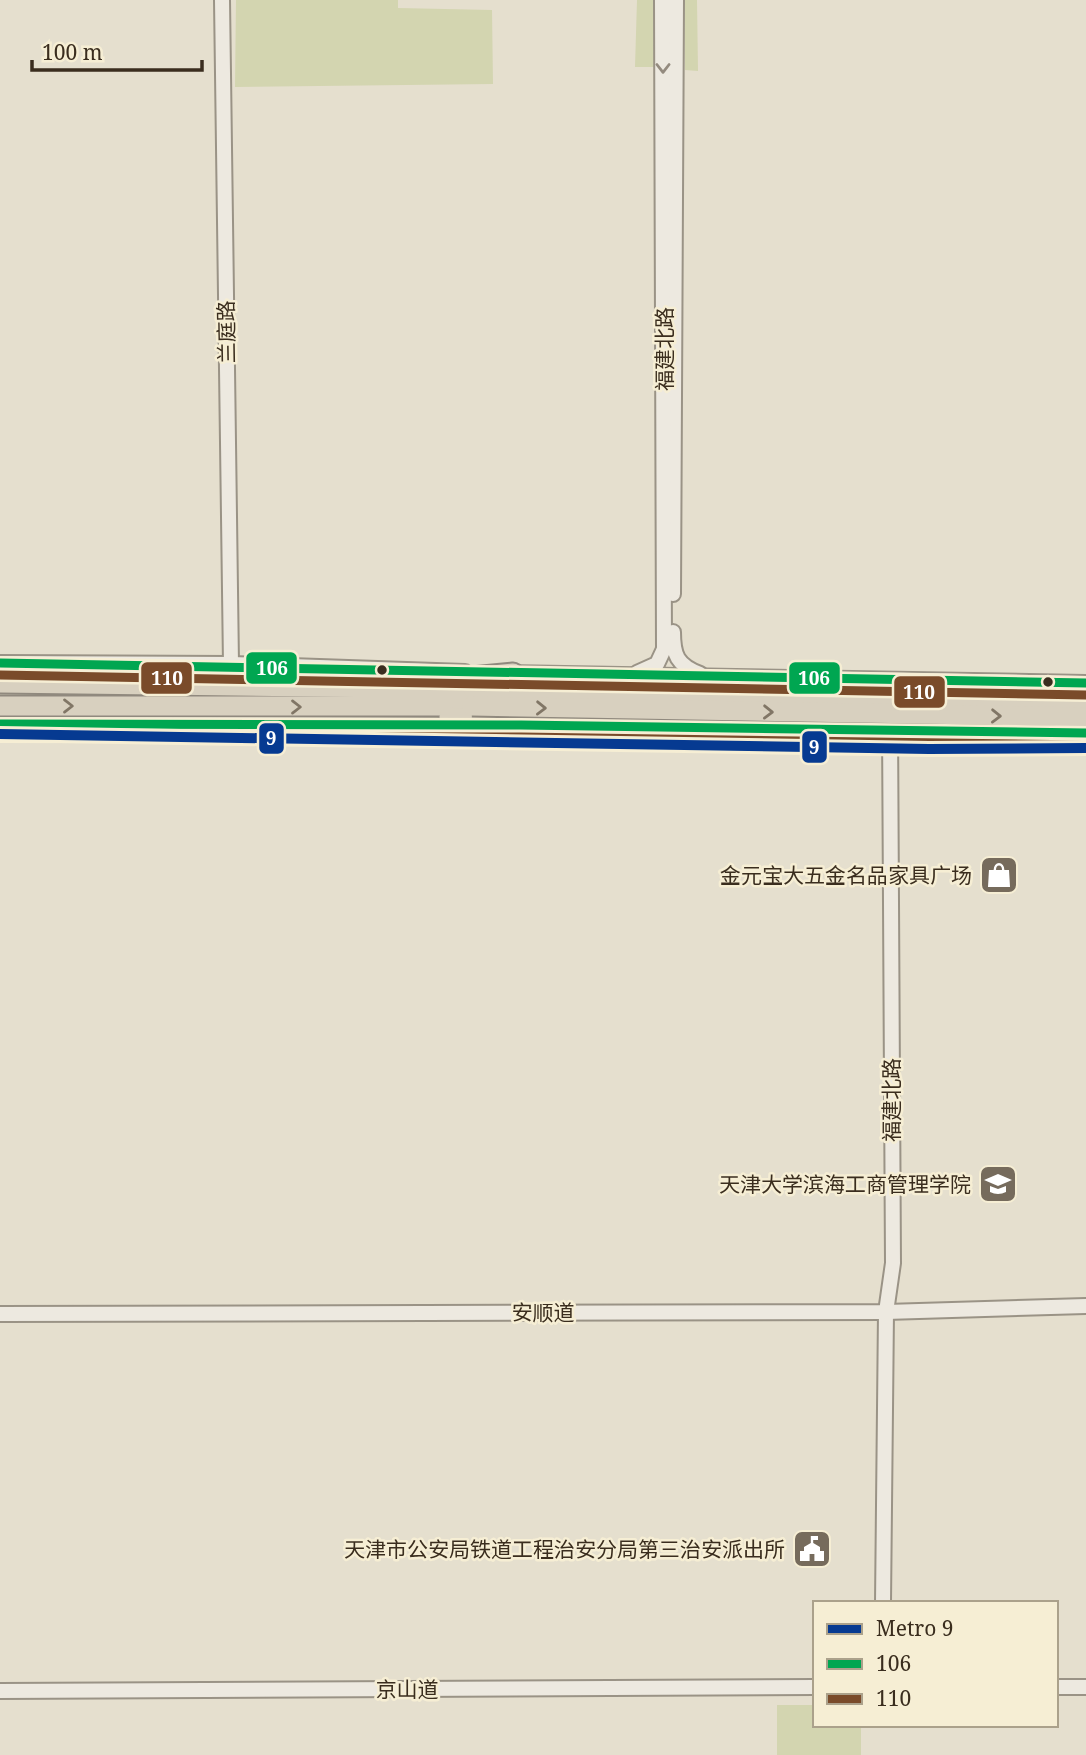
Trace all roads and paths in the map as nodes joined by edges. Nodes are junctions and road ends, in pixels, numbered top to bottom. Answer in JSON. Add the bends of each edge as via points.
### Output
{"nodes":[{"id":1,"x":222,"y":0,"type":"edge"},
{"id":2,"x":662,"y":0,"type":"edge"},
{"id":3,"x":676,"y":0,"type":"edge"},
{"id":4,"x":0,"y":663,"type":"edge"},
{"id":5,"x":231,"y":664,"type":"junction"},
{"id":6,"x":513,"y":673,"type":"junction"},
{"id":7,"x":628,"y":675,"type":"junction"},
{"id":8,"x":708,"y":677,"type":"junction"},
{"id":9,"x":890,"y":680,"type":"junction"},
{"id":10,"x":0,"y":683,"type":"edge"},
{"id":11,"x":1086,"y":683,"type":"edge"},
{"id":12,"x":372,"y":687,"type":"junction"},
{"id":13,"x":473,"y":698,"type":"junction"},
{"id":14,"x":1086,"y":701,"type":"edge"},
{"id":15,"x":0,"y":706,"type":"edge"},
{"id":16,"x":372,"y":708,"type":"junction"},
{"id":17,"x":1086,"y":718,"type":"edge"},
{"id":18,"x":0,"y":724,"type":"edge"},
{"id":19,"x":521,"y":725,"type":"junction"},
{"id":20,"x":890,"y":730,"type":"junction"},
{"id":21,"x":1086,"y":733,"type":"edge"},
{"id":22,"x":1086,"y":1306,"type":"edge"},
{"id":23,"x":886,"y":1312,"type":"junction"},
{"id":24,"x":0,"y":1314,"type":"edge"},
{"id":25,"x":883,"y":1601,"type":"edge"},
{"id":26,"x":813,"y":1687,"type":"edge"},
{"id":27,"x":1058,"y":1687,"type":"edge"},
{"id":28,"x":1086,"y":1687,"type":"edge"},
{"id":29,"x":0,"y":1691,"type":"edge"}],
"edges":[{"from":1,"to":5,"type":"street","name":"兰庭路"},
{"from":2,"to":7,"type":"street","name":"福建北路","one_way":true,"via":[[664,649],[650,668]]},
{"from":3,"to":8,"type":"street","name":"福建北路","via":[[673,650],[682,667]]},
{"from":4,"to":5,"type":"street"},
{"from":5,"to":6,"type":"street"},
{"from":6,"to":7,"type":"street"},
{"from":6,"to":12,"type":"highway"},
{"from":7,"to":8,"type":"street"},
{"from":8,"to":9,"type":"street"},
{"from":9,"to":11,"type":"street"},
{"from":9,"to":20,"type":"street","name":"福建北路"},
{"from":10,"to":12,"type":"highway"},
{"from":12,"to":13,"type":"highway"},
{"from":13,"to":14,"type":"highway","bridge":true},
{"from":13,"to":16,"type":"highway"},
{"from":13,"to":17,"type":"highway","one_way":true,"bridge":true},
{"from":15,"to":16,"type":"highway","one_way":true},
{"from":16,"to":19,"type":"highway"},
{"from":18,"to":19,"type":"street"},
{"from":19,"to":20,"type":"street"},
{"from":20,"to":21,"type":"street"},
{"from":20,"to":23,"type":"street","name":"福建北路","via":[[893,1263]]},
{"from":22,"to":23,"type":"street","name":"安顺道"},
{"from":23,"to":24,"type":"street","name":"安顺道"},
{"from":23,"to":25,"type":"street","name":"福建北路"},
{"from":26,"to":29,"type":"street","name":"京山道"},
{"from":27,"to":28,"type":"street"}]}
